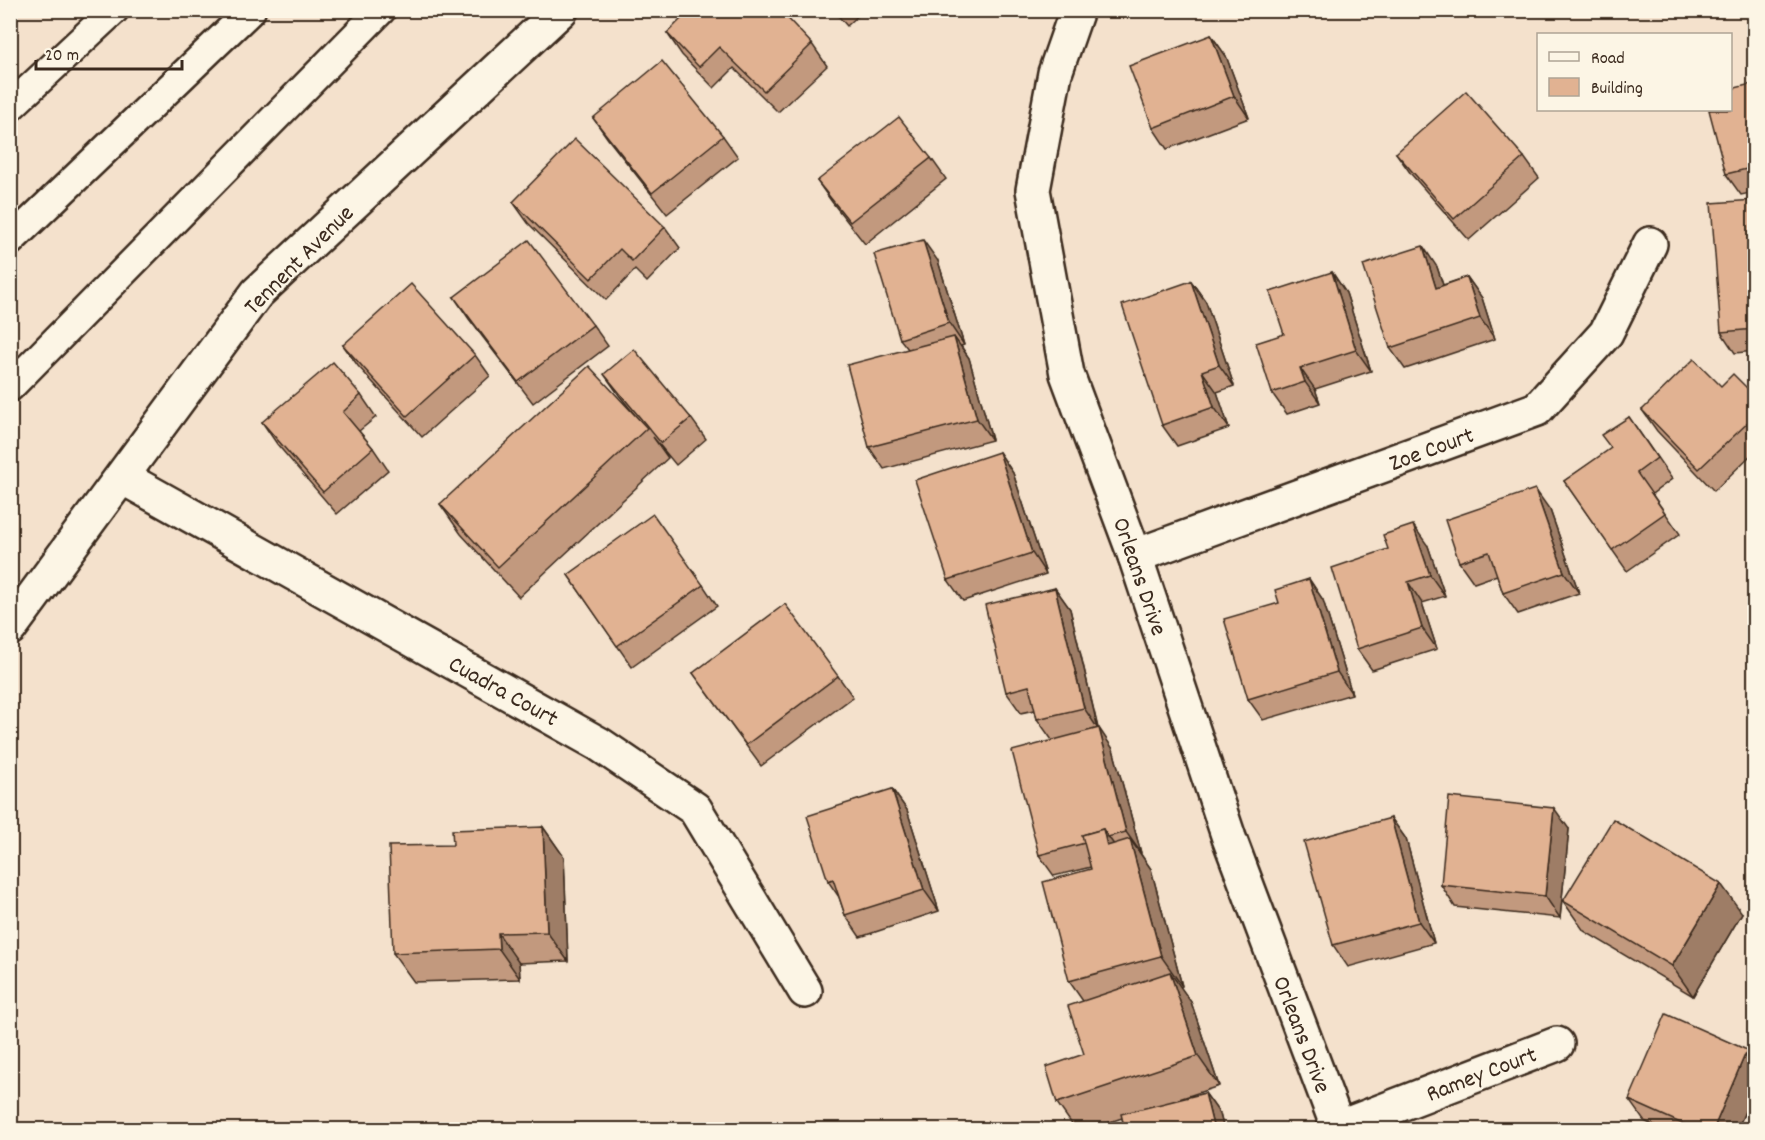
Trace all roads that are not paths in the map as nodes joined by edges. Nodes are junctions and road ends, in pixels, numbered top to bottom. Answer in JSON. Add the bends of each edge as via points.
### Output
{"nodes":[{"id":1,"x":114,"y":10,"type":"edge"},
{"id":2,"x":251,"y":10,"type":"edge"},
{"id":3,"x":381,"y":10,"type":"edge"},
{"id":4,"x":561,"y":10,"type":"edge"},
{"id":5,"x":1077,"y":10,"type":"edge"},
{"id":6,"x":10,"y":107,"type":"edge"},
{"id":7,"x":10,"y":241,"type":"edge"},
{"id":8,"x":1650,"y":244,"type":"dead end"},
{"id":9,"x":10,"y":387,"type":"edge"},
{"id":10,"x":122,"y":477,"type":"junction"},
{"id":11,"x":1135,"y":556,"type":"junction"},
{"id":12,"x":10,"y":628,"type":"edge"},
{"id":13,"x":805,"y":991,"type":"dead end"},
{"id":14,"x":1557,"y":1044,"type":"dead end"},
{"id":15,"x":1339,"y":1129,"type":"edge"}],
"edges":[{"from":1,"to":6,"type":"lane"},
{"from":2,"to":7,"type":"lane"},
{"from":3,"to":9,"type":"lane"},
{"from":4,"to":10,"type":"street","name":"Tennent Avenue","via":[[257,293]]},
{"from":5,"to":11,"type":"street","name":"Orleans Drive","via":[[1055,73],[1033,190],[1067,374]]},
{"from":8,"to":11,"type":"street","name":"Zoe Court","via":[[1606,333],[1537,409]]},
{"from":10,"to":12,"type":"street","name":"Tennent Avenue"},
{"from":10,"to":13,"type":"street","name":"Cuadra Court","via":[[599,744],[695,809]]},
{"from":11,"to":15,"type":"street","name":"Orleans Drive","via":[[1229,838]]},
{"from":14,"to":15,"type":"street","name":"Ramey Court"}]}
